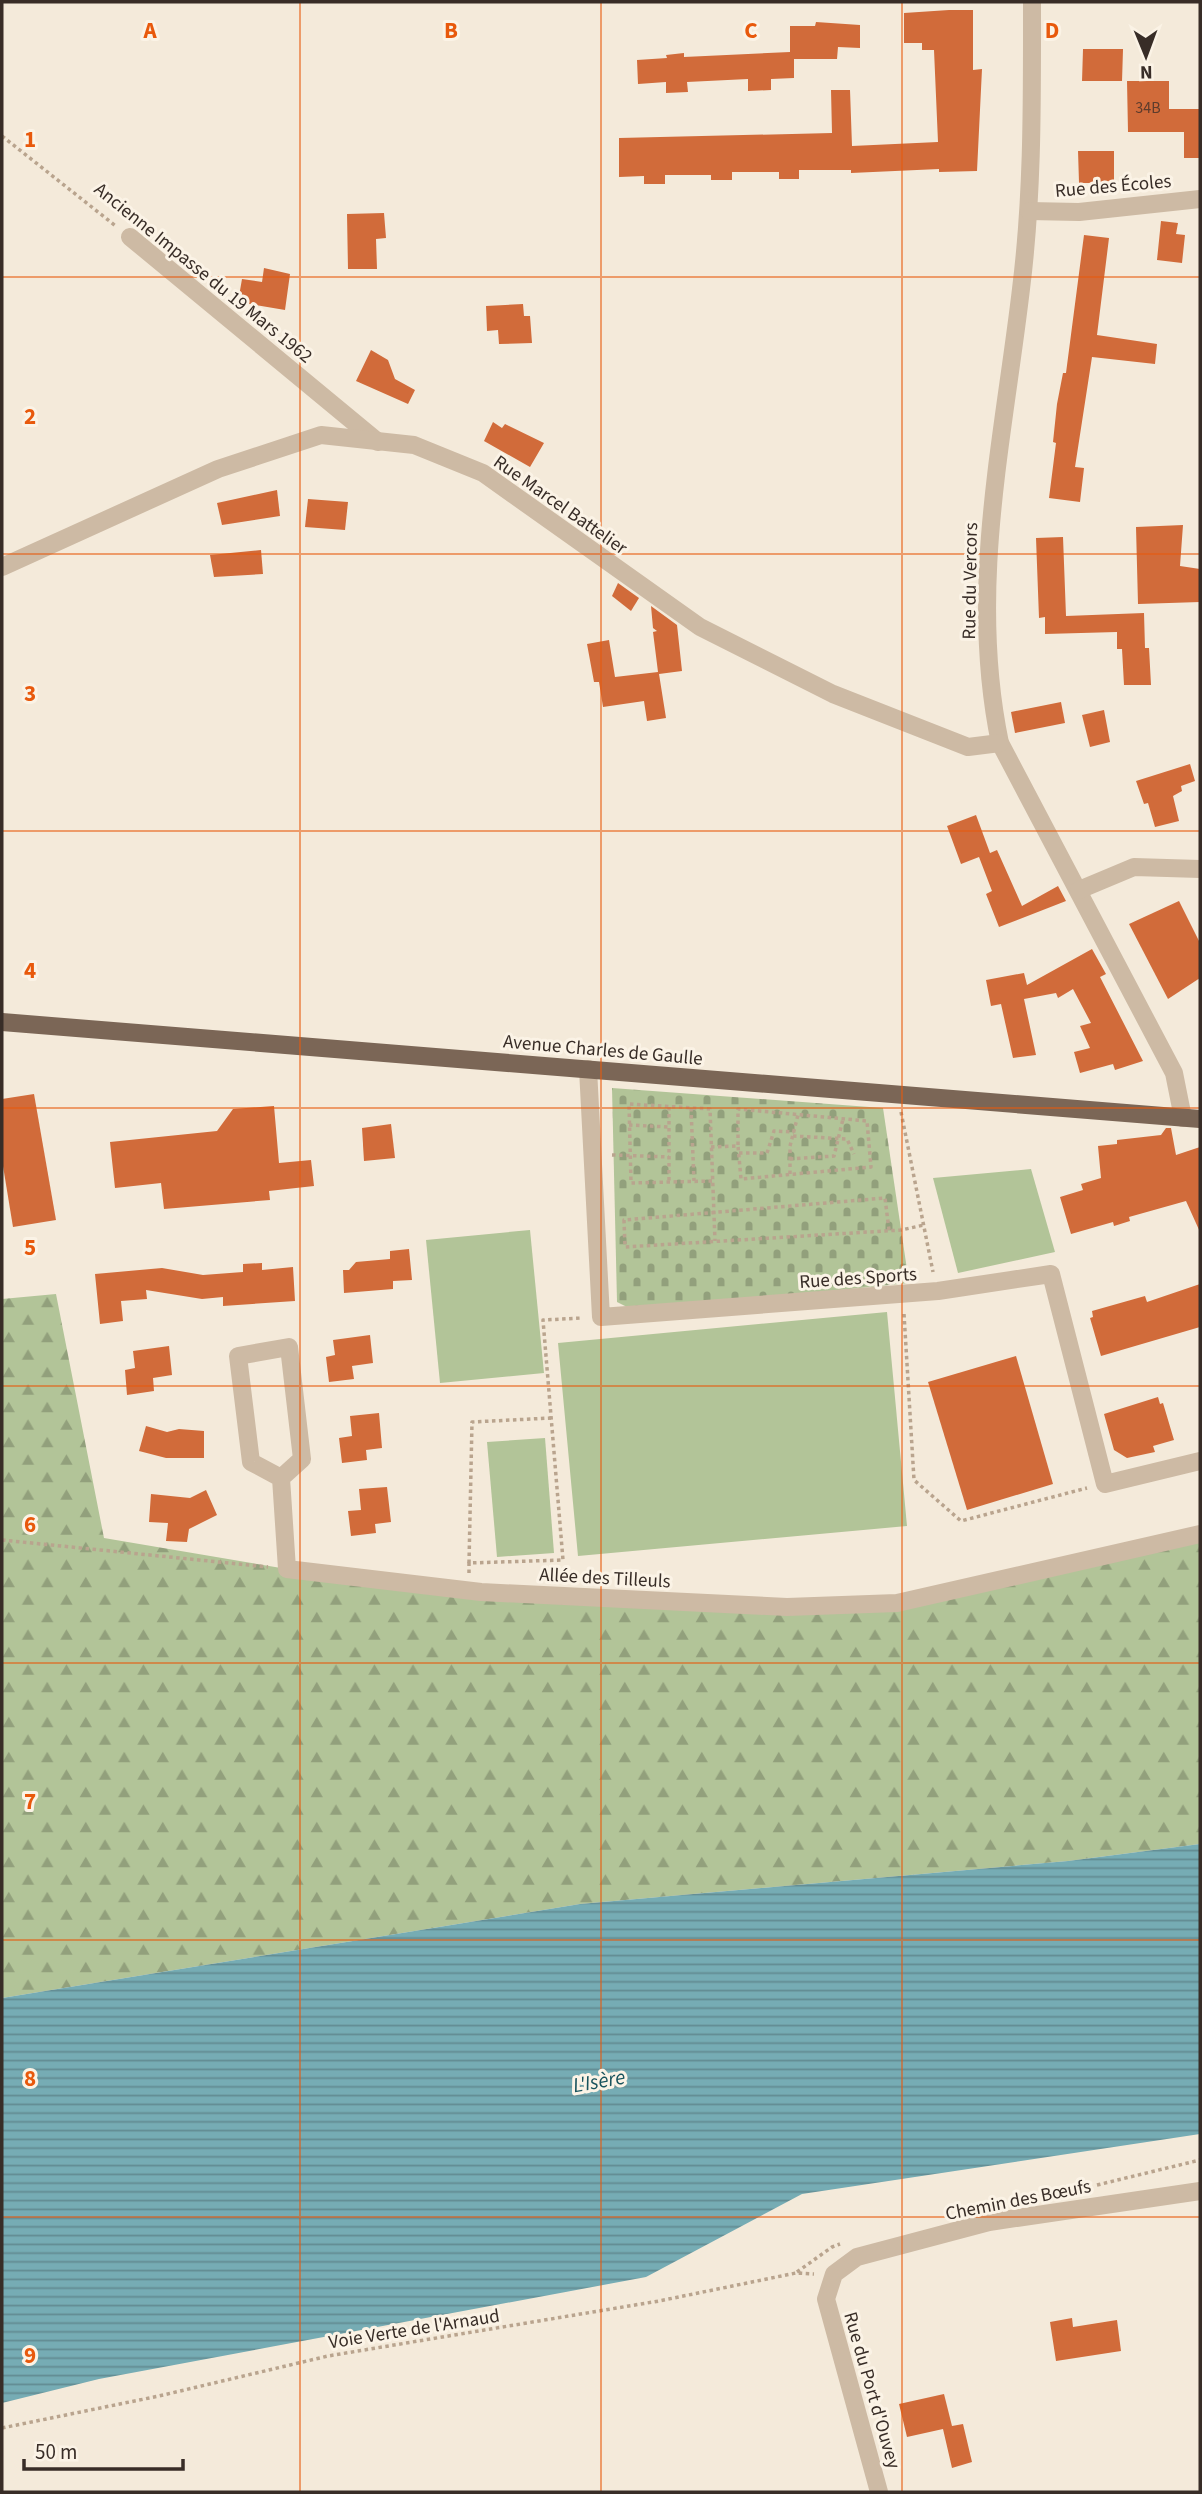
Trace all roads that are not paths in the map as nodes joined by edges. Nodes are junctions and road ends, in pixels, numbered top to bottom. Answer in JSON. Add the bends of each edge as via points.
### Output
{"nodes":[{"id":1,"x":1032,"y":2,"type":"edge"},
{"id":2,"x":1200,"y":199,"type":"edge"},
{"id":3,"x":1029,"y":211,"type":"junction"},
{"id":4,"x":130,"y":237,"type":"road end"},
{"id":5,"x":378,"y":442,"type":"junction"},
{"id":6,"x":2,"y":567,"type":"edge"},
{"id":7,"x":1000,"y":743,"type":"junction"},
{"id":8,"x":1200,"y":869,"type":"edge"},
{"id":9,"x":1079,"y":890,"type":"junction"},
{"id":10,"x":2,"y":1022,"type":"edge"},
{"id":11,"x":588,"y":1069,"type":"junction"},
{"id":12,"x":1192,"y":1118,"type":"edge"},
{"id":13,"x":1200,"y":1461,"type":"edge"},
{"id":14,"x":281,"y":1478,"type":"junction"},
{"id":15,"x":1200,"y":1534,"type":"edge"},
{"id":16,"x":1200,"y":2191,"type":"edge"},
{"id":17,"x":826,"y":2299,"type":"joint"},
{"id":18,"x":879,"y":2492,"type":"edge"}],
"edges":[{"from":1,"to":3,"type":"street","name":"Rue du Vercors"},
{"from":2,"to":3,"type":"street","name":"Rue des Écoles","via":[[1079,212]]},
{"from":3,"to":7,"type":"street","name":"Rue du Vercors","via":[[987,545],[990,693]]},
{"from":4,"to":5,"type":"street","name":"Ancienne Impasse du 19 Mars 1962"},
{"from":5,"to":6,"type":"street","name":"Rue Marcel Battelier","via":[[321,435],[269,452],[218,469]]},
{"from":5,"to":7,"type":"street","name":"Rue Marcel Battelier","via":[[414,445],[483,473],[700,627],[833,694],[968,747]]},
{"from":7,"to":9,"type":"street","name":"Rue du Vercors"},
{"from":8,"to":9,"type":"street","via":[[1134,867]]},
{"from":9,"to":12,"type":"street","name":"Rue du Vercors","via":[[1174,1073]]},
{"from":10,"to":11,"type":"main road","name":"Avenue Charles de Gaulle"},
{"from":11,"to":12,"type":"main road","name":"Avenue Charles de Gaulle"},
{"from":11,"to":13,"type":"street","name":"Rue des Sports","via":[[601,1317],[938,1291],[1051,1274],[1105,1484]]},
{"from":14,"to":14,"type":"street","via":[[302,1459],[289,1347],[238,1356],[251,1462]]},
{"from":14,"to":15,"type":"street","name":"Allée des Tilleuls","via":[[287,1569],[469,1590],[787,1606],[897,1603]]},
{"from":16,"to":17,"type":"street","name":"Chemin des Bœufs","via":[[989,2222],[857,2257],[834,2274]]},
{"from":17,"to":18,"type":"street","name":"Rue du Port d'Ouvey"}]}
